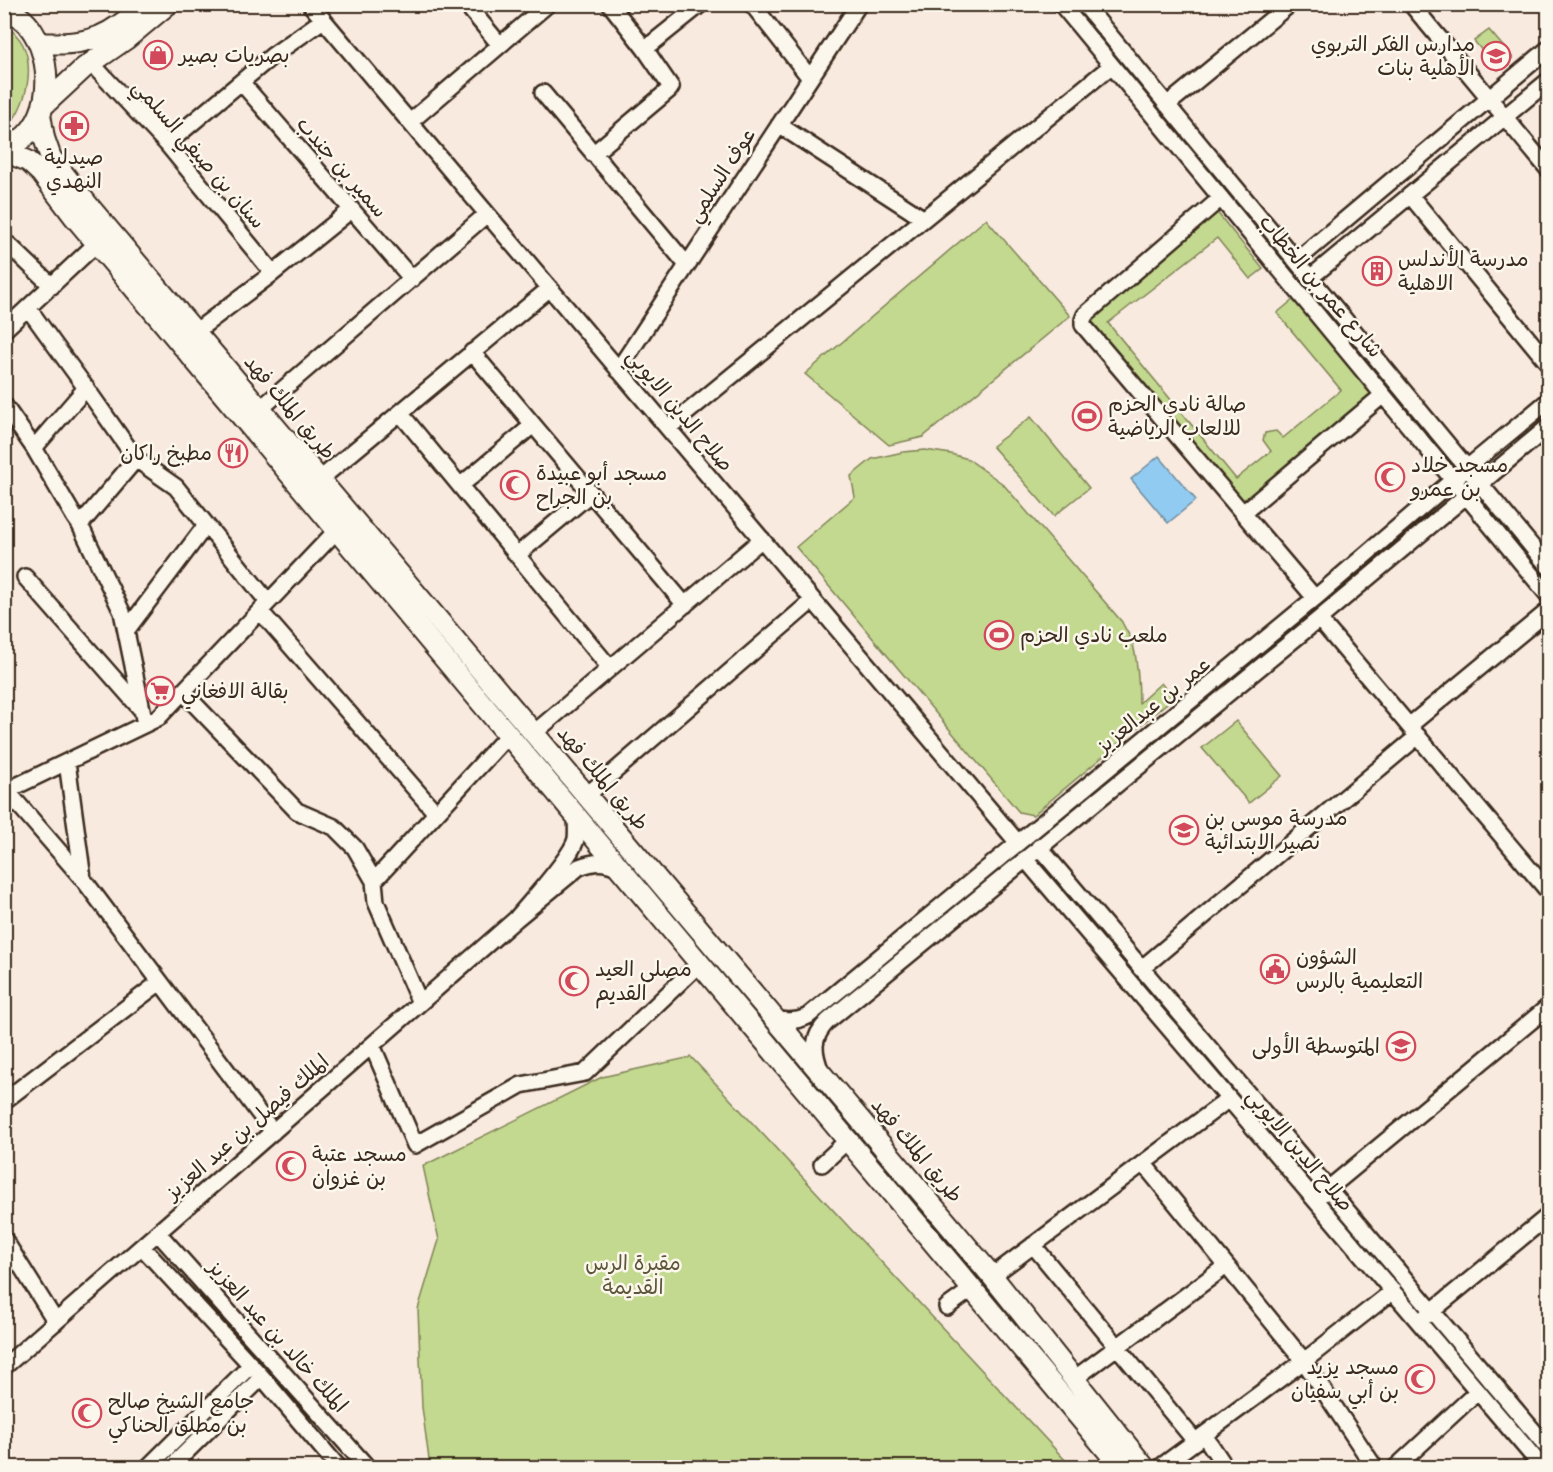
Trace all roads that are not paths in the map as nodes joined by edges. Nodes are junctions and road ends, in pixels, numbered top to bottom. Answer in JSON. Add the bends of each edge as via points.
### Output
{"nodes":[{"id":1,"x":20,"y":4,"type":"edge"},
{"id":2,"x":144,"y":4,"type":"edge"},
{"id":3,"x":168,"y":4,"type":"edge"},
{"id":4,"x":310,"y":4,"type":"edge"},
{"id":5,"x":466,"y":4,"type":"edge"},
{"id":6,"x":548,"y":4,"type":"edge"},
{"id":7,"x":610,"y":4,"type":"edge"},
{"id":8,"x":701,"y":4,"type":"edge"},
{"id":9,"x":752,"y":4,"type":"edge"},
{"id":10,"x":859,"y":4,"type":"edge"},
{"id":11,"x":1061,"y":4,"type":"edge"},
{"id":12,"x":1084,"y":4,"type":"edge"},
{"id":13,"x":1290,"y":4,"type":"edge"},
{"id":14,"x":1411,"y":4,"type":"edge"},
{"id":15,"x":4,"y":10,"type":"edge"},
{"id":16,"x":323,"y":20,"type":"junction"},
{"id":17,"x":28,"y":24,"type":"junction"},
{"id":18,"x":40,"y":43,"type":"junction"},
{"id":19,"x":500,"y":45,"type":"junction"},
{"id":20,"x":645,"y":49,"type":"junction"},
{"id":21,"x":1548,"y":50,"type":"edge"},
{"id":22,"x":91,"y":63,"type":"junction"},
{"id":23,"x":1111,"y":66,"type":"junction"},
{"id":24,"x":810,"y":78,"type":"junction"},
{"id":25,"x":1548,"y":81,"type":"edge"},
{"id":26,"x":241,"y":82,"type":"junction"},
{"id":27,"x":543,"y":93,"type":"dead end"},
{"id":28,"x":1489,"y":98,"type":"junction"},
{"id":29,"x":1167,"y":105,"type":"junction"},
{"id":30,"x":41,"y":110,"type":"junction"},
{"id":31,"x":1505,"y":117,"type":"junction"},
{"id":32,"x":410,"y":122,"type":"junction"},
{"id":33,"x":779,"y":125,"type":"junction"},
{"id":34,"x":167,"y":144,"type":"junction"},
{"id":35,"x":4,"y":149,"type":"edge"},
{"id":36,"x":593,"y":154,"type":"junction"},
{"id":37,"x":1548,"y":169,"type":"edge"},
{"id":38,"x":1410,"y":195,"type":"junction"},
{"id":39,"x":1221,"y":198,"type":"junction"},
{"id":40,"x":351,"y":210,"type":"junction"},
{"id":41,"x":487,"y":214,"type":"junction"},
{"id":42,"x":924,"y":219,"type":"junction"},
{"id":43,"x":97,"y":243,"type":"junction"},
{"id":44,"x":9,"y":245,"type":"dead end"},
{"id":45,"x":1296,"y":261,"type":"junction"},
{"id":46,"x":687,"y":265,"type":"junction"},
{"id":47,"x":273,"y":273,"type":"junction"},
{"id":48,"x":1310,"y":278,"type":"junction"},
{"id":49,"x":411,"y":279,"type":"junction"},
{"id":50,"x":52,"y":286,"type":"junction"},
{"id":51,"x":549,"y":288,"type":"junction"},
{"id":52,"x":28,"y":308,"type":"junction"},
{"id":53,"x":4,"y":330,"type":"edge"},
{"id":54,"x":195,"y":332,"type":"junction"},
{"id":55,"x":472,"y":352,"type":"junction"},
{"id":56,"x":1548,"y":363,"type":"edge"},
{"id":57,"x":618,"y":370,"type":"junction"},
{"id":58,"x":86,"y":388,"type":"junction"},
{"id":59,"x":1383,"y":394,"type":"junction"},
{"id":60,"x":1548,"y":401,"type":"edge"},
{"id":61,"x":4,"y":405,"type":"edge"},
{"id":62,"x":260,"y":409,"type":"junction"},
{"id":63,"x":400,"y":413,"type":"junction"},
{"id":64,"x":533,"y":425,"type":"junction"},
{"id":65,"x":1548,"y":427,"type":"edge"},
{"id":66,"x":668,"y":428,"type":"junction"},
{"id":67,"x":34,"y":448,"type":"junction"},
{"id":68,"x":136,"y":459,"type":"junction"},
{"id":69,"x":1467,"y":468,"type":"junction"},
{"id":70,"x":319,"y":480,"type":"junction"},
{"id":71,"x":1454,"y":480,"type":"junction"},
{"id":72,"x":1480,"y":483,"type":"junction"},
{"id":73,"x":460,"y":486,"type":"junction"},
{"id":74,"x":591,"y":493,"type":"junction"},
{"id":75,"x":1466,"y":495,"type":"junction"},
{"id":76,"x":1243,"y":513,"type":"junction"},
{"id":77,"x":80,"y":525,"type":"junction"},
{"id":78,"x":206,"y":525,"type":"junction"},
{"id":79,"x":337,"y":530,"type":"junction"},
{"id":80,"x":762,"y":540,"type":"junction"},
{"id":81,"x":517,"y":555,"type":"junction"},
{"id":82,"x":1548,"y":566,"type":"edge"},
{"id":83,"x":25,"y":578,"type":"dead end"},
{"id":84,"x":1548,"y":595,"type":"edge"},
{"id":85,"x":1315,"y":598,"type":"junction"},
{"id":86,"x":813,"y":600,"type":"junction"},
{"id":87,"x":685,"y":605,"type":"junction"},
{"id":88,"x":264,"y":607,"type":"junction"},
{"id":89,"x":1548,"y":611,"type":"edge"},
{"id":90,"x":1319,"y":619,"type":"junction"},
{"id":91,"x":126,"y":631,"type":"junction"},
{"id":92,"x":610,"y":668,"type":"junction"},
{"id":93,"x":183,"y":692,"type":"junction"},
{"id":94,"x":143,"y":717,"type":"junction"},
{"id":95,"x":1413,"y":731,"type":"junction"},
{"id":96,"x":534,"y":733,"type":"junction"},
{"id":97,"x":508,"y":735,"type":"junction"},
{"id":98,"x":67,"y":762,"type":"junction"},
{"id":99,"x":6,"y":791,"type":"edge"},
{"id":100,"x":586,"y":796,"type":"junction"},
{"id":101,"x":436,"y":813,"type":"junction"},
{"id":102,"x":576,"y":815,"type":"junction"},
{"id":103,"x":611,"y":824,"type":"junction"},
{"id":104,"x":1018,"y":843,"type":"junction"},
{"id":105,"x":1039,"y":847,"type":"junction"},
{"id":106,"x":595,"y":848,"type":"junction"},
{"id":107,"x":569,"y":855,"type":"junction"},
{"id":108,"x":1025,"y":859,"type":"junction"},
{"id":109,"x":83,"y":879,"type":"junction"},
{"id":110,"x":374,"y":881,"type":"junction"},
{"id":111,"x":1548,"y":891,"type":"edge"},
{"id":112,"x":516,"y":919,"type":"junction"},
{"id":113,"x":700,"y":963,"type":"junction"},
{"id":114,"x":1141,"y":969,"type":"junction"},
{"id":115,"x":160,"y":982,"type":"junction"},
{"id":116,"x":420,"y":1004,"type":"junction"},
{"id":117,"x":1548,"y":1007,"type":"edge"},
{"id":118,"x":775,"y":1019,"type":"junction"},
{"id":119,"x":372,"y":1045,"type":"junction"},
{"id":120,"x":822,"y":1075,"type":"junction"},
{"id":121,"x":1229,"y":1099,"type":"junction"},
{"id":122,"x":4,"y":1101,"type":"edge"},
{"id":123,"x":273,"y":1132,"type":"junction"},
{"id":124,"x":848,"y":1140,"type":"junction"},
{"id":125,"x":1143,"y":1163,"type":"junction"},
{"id":126,"x":822,"y":1164,"type":"dead end"},
{"id":127,"x":1328,"y":1189,"type":"junction"},
{"id":128,"x":1315,"y":1200,"type":"junction"},
{"id":129,"x":1548,"y":1216,"type":"edge"},
{"id":130,"x":158,"y":1233,"type":"junction"},
{"id":131,"x":4,"y":1239,"type":"edge"},
{"id":132,"x":1033,"y":1245,"type":"junction"},
{"id":133,"x":142,"y":1247,"type":"junction"},
{"id":134,"x":1226,"y":1266,"type":"junction"},
{"id":135,"x":992,"y":1276,"type":"junction"},
{"id":136,"x":972,"y":1289,"type":"junction"},
{"id":137,"x":1393,"y":1291,"type":"junction"},
{"id":138,"x":947,"y":1307,"type":"dead end"},
{"id":139,"x":1432,"y":1311,"type":"junction"},
{"id":140,"x":56,"y":1322,"type":"junction"},
{"id":141,"x":1419,"y":1322,"type":"junction"},
{"id":142,"x":1118,"y":1346,"type":"junction"},
{"id":143,"x":1304,"y":1361,"type":"junction"},
{"id":144,"x":251,"y":1365,"type":"junction"},
{"id":145,"x":4,"y":1367,"type":"edge"},
{"id":146,"x":262,"y":1377,"type":"junction"},
{"id":147,"x":1076,"y":1381,"type":"junction"},
{"id":148,"x":1478,"y":1391,"type":"junction"},
{"id":149,"x":1061,"y":1395,"type":"junction"},
{"id":150,"x":1199,"y":1438,"type":"junction"},
{"id":151,"x":1548,"y":1448,"type":"edge"},
{"id":152,"x":147,"y":1467,"type":"edge"},
{"id":153,"x":170,"y":1467,"type":"edge"},
{"id":154,"x":339,"y":1467,"type":"edge"},
{"id":155,"x":368,"y":1467,"type":"edge"},
{"id":156,"x":1122,"y":1467,"type":"edge"},
{"id":157,"x":1145,"y":1467,"type":"edge"},
{"id":158,"x":1159,"y":1467,"type":"edge"},
{"id":159,"x":1226,"y":1467,"type":"edge"},
{"id":160,"x":1375,"y":1467,"type":"edge"},
{"id":161,"x":1395,"y":1467,"type":"edge"},
{"id":162,"x":1543,"y":1467,"type":"edge"}],
"edges":[{"from":1,"to":17,"type":"main road"},
{"from":2,"to":18,"type":"main road","via":[[117,27],[93,39]]},
{"from":3,"to":22,"type":"main road"},
{"from":4,"to":16,"type":"street","name":"صلاح الدين الايوبي"},
{"from":5,"to":19,"type":"street"},
{"from":6,"to":19,"type":"street"},
{"from":7,"to":20,"type":"street"},
{"from":8,"to":20,"type":"street"},
{"from":9,"to":24,"type":"street"},
{"from":10,"to":24,"type":"street","name":"عوف السلمي"},
{"from":11,"to":23,"type":"street","name":"شارع عمر بن الخطاب"},
{"from":12,"to":29,"type":"street","name":"شارع عمر بن الخطاب"},
{"from":13,"to":29,"type":"street"},
{"from":14,"to":28,"type":"street"},
{"from":15,"to":17,"type":"main road"},
{"from":16,"to":26,"type":"street"},
{"from":16,"to":32,"type":"street","name":"صلاح الدين الايوبي"},
{"from":17,"to":18,"type":"main road"},
{"from":18,"to":30,"type":"main road","via":[[46,66]]},
{"from":19,"to":32,"type":"street"},
{"from":20,"to":36,"type":"street","via":[[669,90]]},
{"from":21,"to":28,"type":"street"},
{"from":22,"to":30,"type":"main road"},
{"from":22,"to":34,"type":"street","name":"سنان بن صيفي السلمي"},
{"from":23,"to":39,"type":"street","name":"شارع عمر بن الخطاب"},
{"from":23,"to":42,"type":"street"},
{"from":24,"to":33,"type":"street","name":"عوف السلمي"},
{"from":25,"to":31,"type":"street"},
{"from":26,"to":34,"type":"street"},
{"from":26,"to":40,"type":"street","name":"سمير بن جندب"},
{"from":27,"to":36,"type":"street"},
{"from":28,"to":31,"type":"street"},
{"from":28,"to":45,"type":"street"},
{"from":29,"to":45,"type":"street","name":"شارع عمر بن الخطاب"},
{"from":30,"to":35,"type":"main road","via":[[28,133]]},
{"from":30,"to":54,"type":"main road","name":"طريق الملك فهد","via":[[51,158]]},
{"from":31,"to":37,"type":"street"},
{"from":31,"to":38,"type":"street"},
{"from":32,"to":41,"type":"street","name":"صلاح الدين الايوبي"},
{"from":33,"to":42,"type":"street"},
{"from":33,"to":46,"type":"street","name":"عوف السلمي"},
{"from":34,"to":47,"type":"street","name":"سنان بن صيفي السلمي"},
{"from":35,"to":43,"type":"main road","name":"طريق الملك فهد","via":[[41,173]]},
{"from":36,"to":46,"type":"street"},
{"from":38,"to":48,"type":"street"},
{"from":38,"to":56,"type":"street"},
{"from":39,"to":59,"type":"street","name":"شارع عمر بن الخطاب"},
{"from":39,"to":76,"type":"street","via":[[1085,315],[1083,325]]},
{"from":40,"to":47,"type":"street"},
{"from":40,"to":49,"type":"street","name":"سمير بن جندب"},
{"from":41,"to":49,"type":"street"},
{"from":41,"to":51,"type":"street","name":"صلاح الدين الايوبي"},
{"from":42,"to":66,"type":"street"},
{"from":43,"to":50,"type":"street"},
{"from":43,"to":79,"type":"main road","name":"طريق الملك فهد"},
{"from":44,"to":50,"type":"street"},
{"from":45,"to":48,"type":"street","name":"شارع عمر بن الخطاب"},
{"from":46,"to":57,"type":"street","name":"عوف السلمي"},
{"from":47,"to":54,"type":"street"},
{"from":48,"to":69,"type":"street","name":"شارع عمر بن الخطاب"},
{"from":49,"to":62,"type":"street"},
{"from":50,"to":52,"type":"street"},
{"from":51,"to":55,"type":"street"},
{"from":51,"to":57,"type":"street","name":"صلاح الدين الايوبي"},
{"from":52,"to":53,"type":"street"},
{"from":52,"to":58,"type":"street"},
{"from":54,"to":62,"type":"main road","name":"طريق الملك فهد"},
{"from":55,"to":63,"type":"street"},
{"from":55,"to":64,"type":"street"},
{"from":57,"to":66,"type":"street","name":"صلاح الدين الايوبي"},
{"from":58,"to":67,"type":"street"},
{"from":58,"to":68,"type":"street"},
{"from":59,"to":71,"type":"street","name":"شارع عمر بن الخطاب"},
{"from":59,"to":76,"type":"street"},
{"from":60,"to":69,"type":"street","name":"عمر بن عبدالعزيز"},
{"from":61,"to":67,"type":"street"},
{"from":62,"to":70,"type":"main road","name":"طريق الملك فهد"},
{"from":63,"to":70,"type":"street"},
{"from":63,"to":73,"type":"street"},
{"from":64,"to":73,"type":"street"},
{"from":64,"to":74,"type":"street"},
{"from":65,"to":72,"type":"street","name":"عمر بن عبدالعزيز"},
{"from":66,"to":80,"type":"street","name":"صلاح الدين الايوبي"},
{"from":67,"to":77,"type":"street"},
{"from":68,"to":77,"type":"street"},
{"from":68,"to":78,"type":"street","via":[[176,487]]},
{"from":69,"to":71,"type":"street","name":"عمر بن عبدالعزيز"},
{"from":69,"to":72,"type":"street","name":"شارع عمر بن الخطاب"},
{"from":70,"to":96,"type":"main road","name":"طريق الملك فهد"},
{"from":71,"to":75,"type":"street","name":"شارع عمر بن الخطاب"},
{"from":71,"to":85,"type":"street","name":"عمر بن عبدالعزيز"},
{"from":72,"to":75,"type":"street","name":"عمر بن عبدالعزيز"},
{"from":72,"to":82,"type":"street","name":"شارع عمر بن الخطاب"},
{"from":73,"to":81,"type":"street"},
{"from":74,"to":81,"type":"street"},
{"from":74,"to":87,"type":"street"},
{"from":75,"to":84,"type":"street","name":"شارع عمر بن الخطاب"},
{"from":75,"to":90,"type":"street","name":"عمر بن عبدالعزيز"},
{"from":76,"to":85,"type":"street"},
{"from":77,"to":91,"type":"street","via":[[122,612]]},
{"from":78,"to":88,"type":"street"},
{"from":78,"to":91,"type":"street"},
{"from":79,"to":88,"type":"street"},
{"from":79,"to":97,"type":"main road","name":"طريق الملك فهد"},
{"from":80,"to":86,"type":"street","name":"صلاح الدين الايوبي"},
{"from":80,"to":87,"type":"street"},
{"from":81,"to":92,"type":"street"},
{"from":83,"to":94,"type":"street"},
{"from":85,"to":104,"type":"street","name":"عمر بن عبدالعزيز"},
{"from":86,"to":100,"type":"street"},
{"from":86,"to":104,"type":"street","name":"صلاح الدين الايوبي"},
{"from":87,"to":92,"type":"street"},
{"from":88,"to":93,"type":"street"},
{"from":88,"to":101,"type":"street"},
{"from":89,"to":95,"type":"street"},
{"from":90,"to":95,"type":"street"},
{"from":90,"to":105,"type":"street","name":"عمر بن عبدالعزيز"},
{"from":91,"to":94,"type":"street"},
{"from":92,"to":96,"type":"street"},
{"from":93,"to":94,"type":"street","via":[[158,718]]},
{"from":93,"to":110,"type":"street","via":[[297,811],[334,827],[355,848]]},
{"from":94,"to":98,"type":"street"},
{"from":95,"to":111,"type":"street"},
{"from":95,"to":114,"type":"street"},
{"from":96,"to":100,"type":"main road","name":"طريق الملك فهد"},
{"from":97,"to":101,"type":"street"},
{"from":97,"to":102,"type":"main road","name":"طريق الملك فهد"},
{"from":98,"to":99,"type":"street"},
{"from":98,"to":109,"type":"street"},
{"from":99,"to":109,"type":"street"},
{"from":100,"to":103,"type":"main road","name":"طريق الملك فهد"},
{"from":101,"to":110,"type":"street"},
{"from":102,"to":106,"type":"main road","name":"طريق الملك فهد"},
{"from":102,"to":107,"type":"street","via":[[576,841]]},
{"from":103,"to":106,"type":"street"},
{"from":103,"to":118,"type":"main road","name":"طريق الملك فهد"},
{"from":104,"to":118,"type":"street","name":"عمر بن عبدالعزيز","via":[[808,1016],[792,1021]]},
{"from":105,"to":108,"type":"street","name":"عمر بن عبدالعزيز"},
{"from":105,"to":114,"type":"street","name":"صلاح الدين الايوبي"},
{"from":106,"to":107,"type":"street"},
{"from":106,"to":112,"type":"street","via":[[579,867]]},
{"from":106,"to":113,"type":"main road","name":"طريق الملك فهد","via":[[620,868]]},
{"from":107,"to":112,"type":"street"},
{"from":108,"to":120,"type":"street","name":"عمر بن عبدالعزيز","via":[[820,1029],[815,1039]]},
{"from":108,"to":121,"type":"street","name":"صلاح الدين الايوبي"},
{"from":109,"to":115,"type":"street"},
{"from":110,"to":116,"type":"street","via":[[376,902]]},
{"from":112,"to":116,"type":"street","name":"الملك فيصل بن عبد العزيز"},
{"from":113,"to":119,"type":"street","via":[[585,1073],[521,1085],[415,1145]]},
{"from":113,"to":124,"type":"main road","name":"طريق الملك فهد"},
{"from":114,"to":127,"type":"street","name":"صلاح الدين الايوبي"},
{"from":115,"to":122,"type":"street"},
{"from":115,"to":123,"type":"street"},
{"from":116,"to":119,"type":"street","name":"الملك فيصل بن عبد العزيز"},
{"from":117,"to":127,"type":"street"},
{"from":118,"to":120,"type":"main road","name":"طريق الملك فهد"},
{"from":119,"to":123,"type":"street","name":"الملك فيصل بن عبد العزيز"},
{"from":120,"to":135,"type":"main road","name":"طريق الملك فهد"},
{"from":121,"to":125,"type":"street"},
{"from":121,"to":128,"type":"street","name":"صلاح الدين الايوبي"},
{"from":123,"to":130,"type":"street","name":"الملك فيصل بن عبد العزيز"},
{"from":124,"to":126,"type":"street"},
{"from":124,"to":136,"type":"main road","name":"طريق الملك فهد"},
{"from":125,"to":132,"type":"street"},
{"from":125,"to":134,"type":"street"},
{"from":127,"to":128,"type":"street"},
{"from":127,"to":139,"type":"street","name":"صلاح الدين الايوبي"},
{"from":128,"to":137,"type":"street","name":"صلاح الدين الايوبي"},
{"from":129,"to":139,"type":"street"},
{"from":130,"to":133,"type":"street","name":"الملك فيصل بن عبد العزيز"},
{"from":130,"to":155,"type":"street","name":"الملك خالد بن عبد العزيز"},
{"from":131,"to":140,"type":"street"},
{"from":132,"to":135,"type":"street"},
{"from":132,"to":142,"type":"street"},
{"from":133,"to":140,"type":"street","name":"الملك فيصل بن عبد العزيز"},
{"from":133,"to":144,"type":"street","name":"الملك خالد بن عبد العزيز"},
{"from":134,"to":142,"type":"street"},
{"from":134,"to":143,"type":"street"},
{"from":135,"to":147,"type":"main road","name":"طريق الملك فهد"},
{"from":136,"to":138,"type":"street"},
{"from":136,"to":149,"type":"main road","name":"طريق الملك فهد"},
{"from":137,"to":141,"type":"street","name":"صلاح الدين الايوبي"},
{"from":137,"to":143,"type":"street"},
{"from":139,"to":141,"type":"street"},
{"from":139,"to":151,"type":"street","name":"صلاح الدين الايوبي"},
{"from":140,"to":145,"type":"street","name":"الملك فيصل بن عبد العزيز"},
{"from":141,"to":148,"type":"street","name":"صلاح الدين الايوبي"},
{"from":142,"to":147,"type":"street"},
{"from":142,"to":150,"type":"street"},
{"from":143,"to":150,"type":"street"},
{"from":143,"to":160,"type":"street"},
{"from":144,"to":146,"type":"street","name":"الملك خالد بن عبد العزيز"},
{"from":144,"to":152,"type":"street"},
{"from":146,"to":153,"type":"street"},
{"from":146,"to":154,"type":"street","name":"الملك خالد بن عبد العزيز"},
{"from":147,"to":149,"type":"main road"},
{"from":147,"to":157,"type":"main road","name":"طريق الملك فهد"},
{"from":148,"to":161,"type":"street"},
{"from":148,"to":162,"type":"street","name":"صلاح الدين الايوبي"},
{"from":149,"to":156,"type":"main road","name":"طريق الملك فهد"},
{"from":150,"to":158,"type":"street"},
{"from":150,"to":159,"type":"street"}]}
